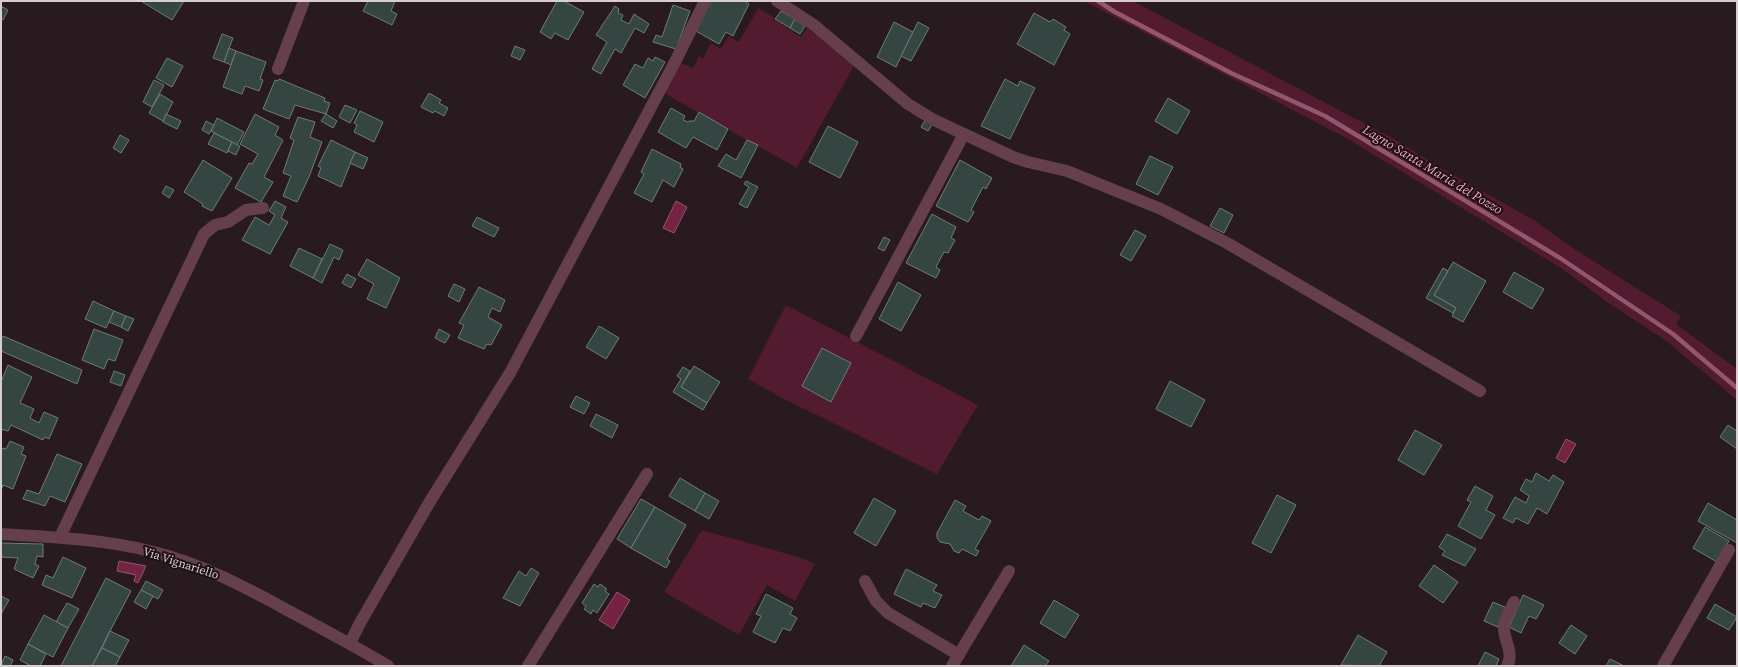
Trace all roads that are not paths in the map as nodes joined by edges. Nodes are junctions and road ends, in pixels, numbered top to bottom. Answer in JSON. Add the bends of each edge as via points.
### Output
{"nodes":[{"id":1,"x":304,"y":1,"type":"edge"},
{"id":2,"x":704,"y":1,"type":"edge"},
{"id":3,"x":777,"y":1,"type":"edge"},
{"id":4,"x":278,"y":69,"type":"dead end"},
{"id":5,"x":964,"y":134,"type":"junction"},
{"id":6,"x":263,"y":208,"type":"dead end"},
{"id":7,"x":856,"y":336,"type":"dead end"},
{"id":8,"x":1480,"y":391,"type":"dead end"},
{"id":9,"x":648,"y":474,"type":"dead end"},
{"id":10,"x":1,"y":534,"type":"edge"},
{"id":11,"x":60,"y":537,"type":"junction"},
{"id":12,"x":1729,"y":550,"type":"dead end"},
{"id":13,"x":1008,"y":571,"type":"dead end"},
{"id":14,"x":865,"y":581,"type":"dead end"},
{"id":15,"x":1514,"y":602,"type":"dead end"},
{"id":16,"x":350,"y":643,"type":"junction"},
{"id":17,"x":959,"y":655,"type":"junction"},
{"id":18,"x":388,"y":666,"type":"edge"},
{"id":19,"x":528,"y":666,"type":"edge"},
{"id":20,"x":952,"y":666,"type":"edge"},
{"id":21,"x":1507,"y":666,"type":"edge"},
{"id":22,"x":1663,"y":666,"type":"edge"}],
"edges":[{"from":1,"to":4,"type":"street"},
{"from":2,"to":16,"type":"street","via":[[676,60],[510,373],[429,503]]},
{"from":3,"to":5,"type":"street","via":[[814,25],[908,104]]},
{"from":5,"to":7,"type":"street"},
{"from":5,"to":8,"type":"street","via":[[1028,162],[1067,171],[1160,209],[1234,247]]},
{"from":6,"to":11,"type":"street","via":[[246,210],[228,222],[215,225],[204,234]]},
{"from":9,"to":19,"type":"street"},
{"from":10,"to":11,"type":"street","name":"Via Vignariello"},
{"from":11,"to":16,"type":"street","name":"Via Vignariello","via":[[109,542],[148,550],[209,570]]},
{"from":12,"to":22,"type":"street"},
{"from":13,"to":17,"type":"street"},
{"from":14,"to":17,"type":"street","via":[[876,601],[888,613]]},
{"from":15,"to":21,"type":"street","via":[[1504,626],[1509,647]]},
{"from":16,"to":18,"type":"street","name":"Via Vignariello"},
{"from":17,"to":20,"type":"street"}]}
